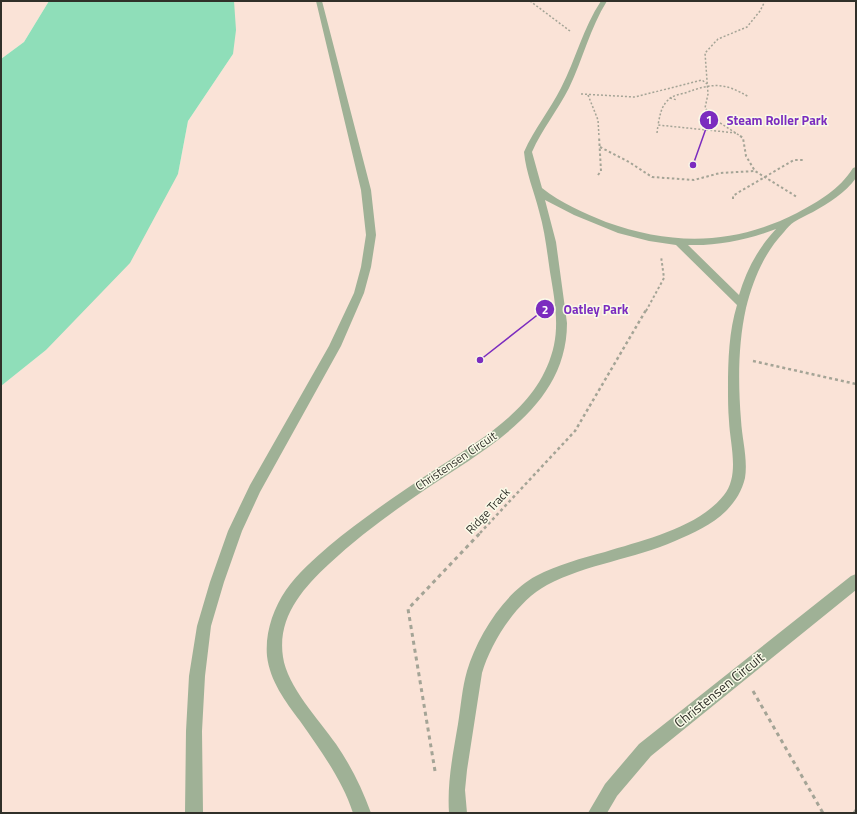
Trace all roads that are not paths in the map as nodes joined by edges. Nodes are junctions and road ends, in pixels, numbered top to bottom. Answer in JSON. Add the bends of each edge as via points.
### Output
{"nodes":[{"id":1,"x":319,"y":1,"type":"edge"},
{"id":2,"x":604,"y":1,"type":"edge"},
{"id":3,"x":856,"y":170,"type":"edge"},
{"id":4,"x":537,"y":189,"type":"junction"},
{"id":5,"x":788,"y":222,"type":"junction"},
{"id":6,"x":680,"y":243,"type":"junction"},
{"id":7,"x":742,"y":304,"type":"junction"},
{"id":8,"x":856,"y":582,"type":"edge"},
{"id":9,"x":194,"y":813,"type":"edge"},
{"id":10,"x":362,"y":813,"type":"edge"},
{"id":11,"x":458,"y":813,"type":"edge"},
{"id":12,"x":597,"y":813,"type":"edge"}],
"edges":[{"from":1,"to":9,"type":"street","via":[[366,190],[371,235],[359,293],[335,346],[255,489],[235,531],[217,582],[204,626],[197,676]]},
{"from":2,"to":4,"type":"street","name":"Christensen Circuit","via":[[594,17],[564,89],[528,152]]},
{"from":3,"to":5,"type":"street","via":[[845,185],[832,195]]},
{"from":4,"to":6,"type":"street","via":[[551,201],[617,230]]},
{"from":4,"to":10,"type":"street","name":"Christensen Circuit","via":[[545,213],[562,321],[554,365],[539,393],[518,418],[346,540],[312,571],[289,598],[278,625],[274,643],[278,674],[350,782]]},
{"from":5,"to":6,"type":"street","via":[[766,231],[733,239]]},
{"from":5,"to":7,"type":"street","via":[[765,247],[747,284]]},
{"from":6,"to":7,"type":"street"},
{"from":7,"to":11,"type":"street","via":[[738,319],[735,357],[734,411],[740,465],[737,482],[730,498],[714,513],[679,533],[573,567],[536,583],[508,610],[490,635],[474,672],[456,783]]},
{"from":8,"to":12,"type":"street","name":"Christensen Circuit","via":[[645,750],[611,790]]}]}
